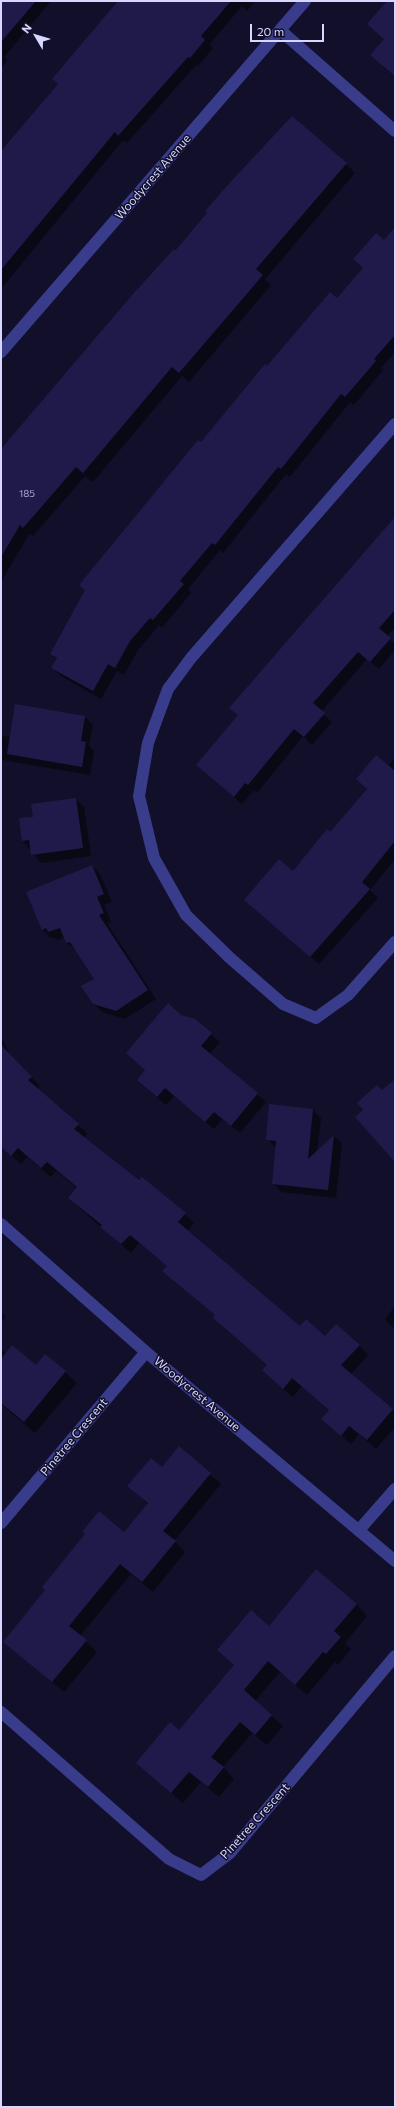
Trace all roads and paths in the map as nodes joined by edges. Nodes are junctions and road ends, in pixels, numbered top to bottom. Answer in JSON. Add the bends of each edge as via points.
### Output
{"nodes":[{"id":1,"x":305,"y":1,"type":"edge"},
{"id":2,"x":280,"y":30,"type":"junction"},
{"id":3,"x":395,"y":131,"type":"edge"},
{"id":4,"x":1,"y":352,"type":"edge"},
{"id":5,"x":395,"y":424,"type":"edge"},
{"id":6,"x":395,"y":942,"type":"edge"},
{"id":7,"x":1,"y":1224,"type":"edge"},
{"id":8,"x":146,"y":1352,"type":"junction"},
{"id":9,"x":395,"y":1489,"type":"edge"},
{"id":10,"x":1,"y":1524,"type":"edge"},
{"id":11,"x":359,"y":1530,"type":"junction"},
{"id":12,"x":395,"y":1561,"type":"edge"},
{"id":13,"x":395,"y":1656,"type":"edge"},
{"id":14,"x":1,"y":1712,"type":"edge"}],
"edges":[{"from":1,"to":2,"type":"street","name":"Woodycrest Avenue"},
{"from":2,"to":3,"type":"street"},
{"from":2,"to":4,"type":"street","name":"Woodycrest Avenue"},
{"from":5,"to":6,"type":"street","via":[[191,658],[168,689],[148,743],[139,796],[154,858],[186,915],[283,1004],[316,1018],[348,995]]},
{"from":7,"to":8,"type":"street","name":"Woodycrest Avenue"},
{"from":8,"to":10,"type":"street","name":"Pinetree Crescent"},
{"from":8,"to":11,"type":"street","name":"Woodycrest Avenue"},
{"from":9,"to":11,"type":"street"},
{"from":11,"to":12,"type":"street","name":"Woodycrest Avenue"},
{"from":13,"to":14,"type":"street","name":"Pinetree Crescent","via":[[230,1853],[201,1875],[169,1859]]}]}
